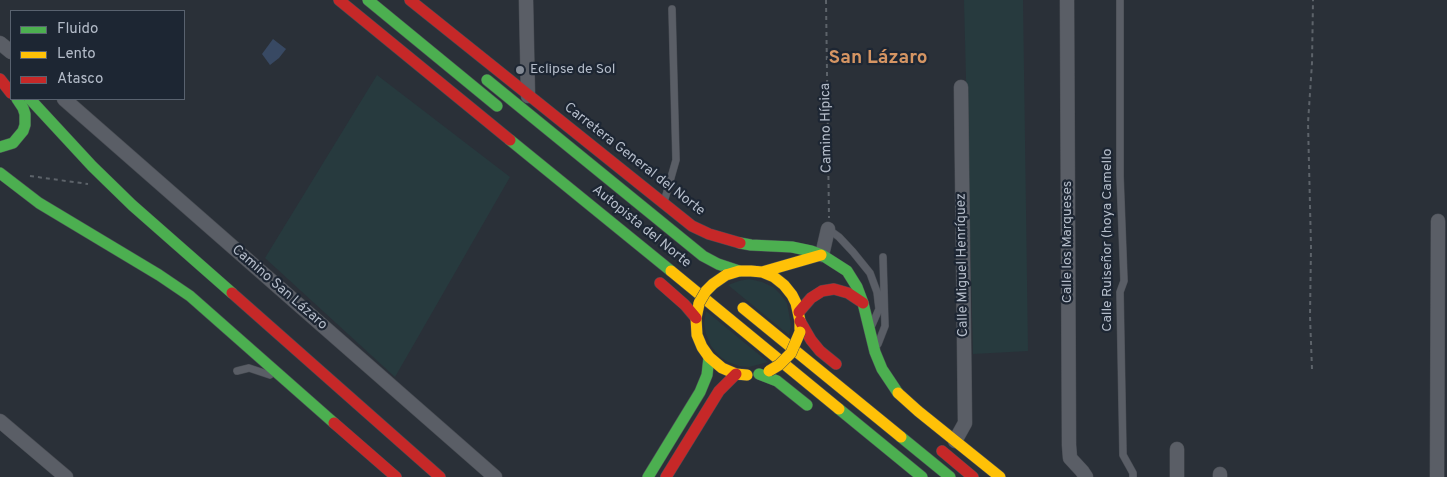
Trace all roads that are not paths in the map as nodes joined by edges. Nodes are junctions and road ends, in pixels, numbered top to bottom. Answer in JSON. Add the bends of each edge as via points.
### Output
{"nodes":[{"id":1,"x":368,"y":0,"type":"edge"},
{"id":2,"x":410,"y":0,"type":"edge"},
{"id":3,"x":526,"y":0,"type":"edge"},
{"id":4,"x":1066,"y":0,"type":"edge"},
{"id":5,"x":1120,"y":0,"type":"edge"},
{"id":6,"x":334,"y":5,"type":"edge"},
{"id":7,"x":672,"y":9,"type":"dead end"},
{"id":8,"x":0,"y":42,"type":"edge"},
{"id":9,"x":10,"y":51,"type":"edge"},
{"id":10,"x":477,"y":72,"type":"dead end"},
{"id":11,"x":0,"y":77,"type":"edge"},
{"id":12,"x":961,"y":87,"type":"dead end"},
{"id":13,"x":10,"y":92,"type":"edge"},
{"id":14,"x":528,"y":96,"type":"junction"},
{"id":15,"x":18,"y":100,"type":"edge"},
{"id":16,"x":31,"y":100,"type":"edge"},
{"id":17,"x":65,"y":100,"type":"edge"},
{"id":18,"x":505,"y":113,"type":"dead end"},
{"id":19,"x":0,"y":147,"type":"edge"},
{"id":20,"x":0,"y":173,"type":"edge"},
{"id":21,"x":663,"y":204,"type":"junction"},
{"id":22,"x":1438,"y":221,"type":"dead end"},
{"id":23,"x":828,"y":229,"type":"joint"},
{"id":24,"x":822,"y":254,"type":"junction"},
{"id":25,"x":883,"y":257,"type":"dead end"},
{"id":26,"x":739,"y":271,"type":"junction"},
{"id":27,"x":762,"y":272,"type":"junction"},
{"id":28,"x":648,"y":274,"type":"dead end"},
{"id":29,"x":703,"y":275,"type":"dead end"},
{"id":30,"x":863,"y":303,"type":"junction"},
{"id":31,"x":696,"y":318,"type":"junction"},
{"id":32,"x":800,"y":322,"type":"junction"},
{"id":33,"x":870,"y":330,"type":"junction"},
{"id":34,"x":875,"y":352,"type":"junction"},
{"id":35,"x":709,"y":357,"type":"junction"},
{"id":36,"x":843,"y":370,"type":"dead end"},
{"id":37,"x":237,"y":371,"type":"dead end"},
{"id":38,"x":764,"y":372,"type":"junction"},
{"id":39,"x":736,"y":374,"type":"junction"},
{"id":40,"x":288,"y":382,"type":"junction"},
{"id":41,"x":819,"y":414,"type":"dead end"},
{"id":42,"x":0,"y":421,"type":"edge"},
{"id":43,"x":955,"y":441,"type":"junction"},
{"id":44,"x":934,"y":446,"type":"dead end"},
{"id":45,"x":1177,"y":449,"type":"dead end"},
{"id":46,"x":390,"y":475,"type":"edge"},
{"id":47,"x":66,"y":477,"type":"edge"},
{"id":48,"x":440,"y":477,"type":"edge"},
{"id":49,"x":495,"y":477,"type":"edge"},
{"id":50,"x":648,"y":477,"type":"edge"},
{"id":51,"x":666,"y":477,"type":"edge"},
{"id":52,"x":922,"y":477,"type":"edge"},
{"id":53,"x":950,"y":477,"type":"edge"},
{"id":54,"x":972,"y":477,"type":"edge"},
{"id":55,"x":1000,"y":477,"type":"edge"},
{"id":56,"x":1086,"y":477,"type":"edge"},
{"id":57,"x":1133,"y":477,"type":"edge"},
{"id":58,"x":1177,"y":477,"type":"edge"},
{"id":59,"x":1437,"y":477,"type":"edge"}],
"edges":[{"from":1,"to":18,"type":"main road"},
{"from":2,"to":14,"type":"main road","name":"Carretera General del Norte"},
{"from":3,"to":14,"type":"street"},
{"from":4,"to":56,"type":"street","name":"Calle los Marqueses","via":[[1069,446],[1070,458]]},
{"from":5,"to":57,"type":"lane","name":"Calle Ruiseñor (hoya Camello","via":[[1123,455]]},
{"from":6,"to":52,"type":"main road","name":"Autopista del Norte"},
{"from":7,"to":21,"type":"lane","via":[[676,160]]},
{"from":8,"to":9,"type":"street"},
{"from":10,"to":26,"type":"main road","via":[[703,256]]},
{"from":11,"to":13,"type":"main road"},
{"from":12,"to":43,"type":"street","name":"Calle Miguel Henríquez","via":[[965,422]]},
{"from":14,"to":21,"type":"main road","name":"Carretera General del Norte"},
{"from":15,"to":19,"type":"main road","via":[[25,114],[23,131],[13,143]]},
{"from":16,"to":48,"type":"main road","via":[[139,211]]},
{"from":17,"to":49,"type":"street","name":"Camino San Lázaro"},
{"from":20,"to":40,"type":"main road","via":[[59,216],[190,296]]},
{"from":21,"to":24,"type":"main road","name":"Carretera General del Norte","via":[[692,226],[709,234],[751,245],[792,247]]},
{"from":22,"to":59,"type":"street"},
{"from":23,"to":24,"type":"street"},
{"from":23,"to":33,"type":"lane","via":[[844,242],[870,273],[877,292],[878,309]]},
{"from":24,"to":27,"type":"main road"},
{"from":24,"to":30,"type":"main road","name":"Carretera General del Norte","via":[[846,272]]},
{"from":25,"to":34,"type":"lane","via":[[885,326]]},
{"from":26,"to":27,"type":"main road"},
{"from":26,"to":31,"type":"main road","bridge":true,"via":[[726,275],[706,291]]},
{"from":27,"to":32,"type":"main road","via":[[774,277],[792,295]]},
{"from":28,"to":31,"type":"main road"},
{"from":29,"to":53,"type":"main road","name":"Autopista del Norte"},
{"from":30,"to":32,"type":"main road","via":[[848,293],[834,289],[822,291],[811,298]]},
{"from":30,"to":33,"type":"main road","name":"Carretera General del Norte"},
{"from":31,"to":35,"type":"main road","via":[[697,335]]},
{"from":32,"to":36,"type":"main road","via":[[820,351]]},
{"from":32,"to":38,"type":"main road","bridge":true,"via":[[791,353],[779,365]]},
{"from":33,"to":34,"type":"main road","name":"Carretera General del Norte"},
{"from":34,"to":43,"type":"main road","name":"Carretera General del Norte","via":[[895,390]]},
{"from":35,"to":39,"type":"main road"},
{"from":35,"to":50,"type":"main road","via":[[707,376],[700,392]]},
{"from":37,"to":40,"type":"lane","via":[[249,368]]},
{"from":38,"to":39,"type":"main road"},
{"from":38,"to":41,"type":"main road"},
{"from":39,"to":51,"type":"main road","via":[[719,390]]},
{"from":40,"to":46,"type":"main road"},
{"from":42,"to":47,"type":"street"},
{"from":43,"to":55,"type":"main road","name":"Carretera General del Norte"},
{"from":44,"to":54,"type":"main road"},
{"from":45,"to":58,"type":"street"}]}
